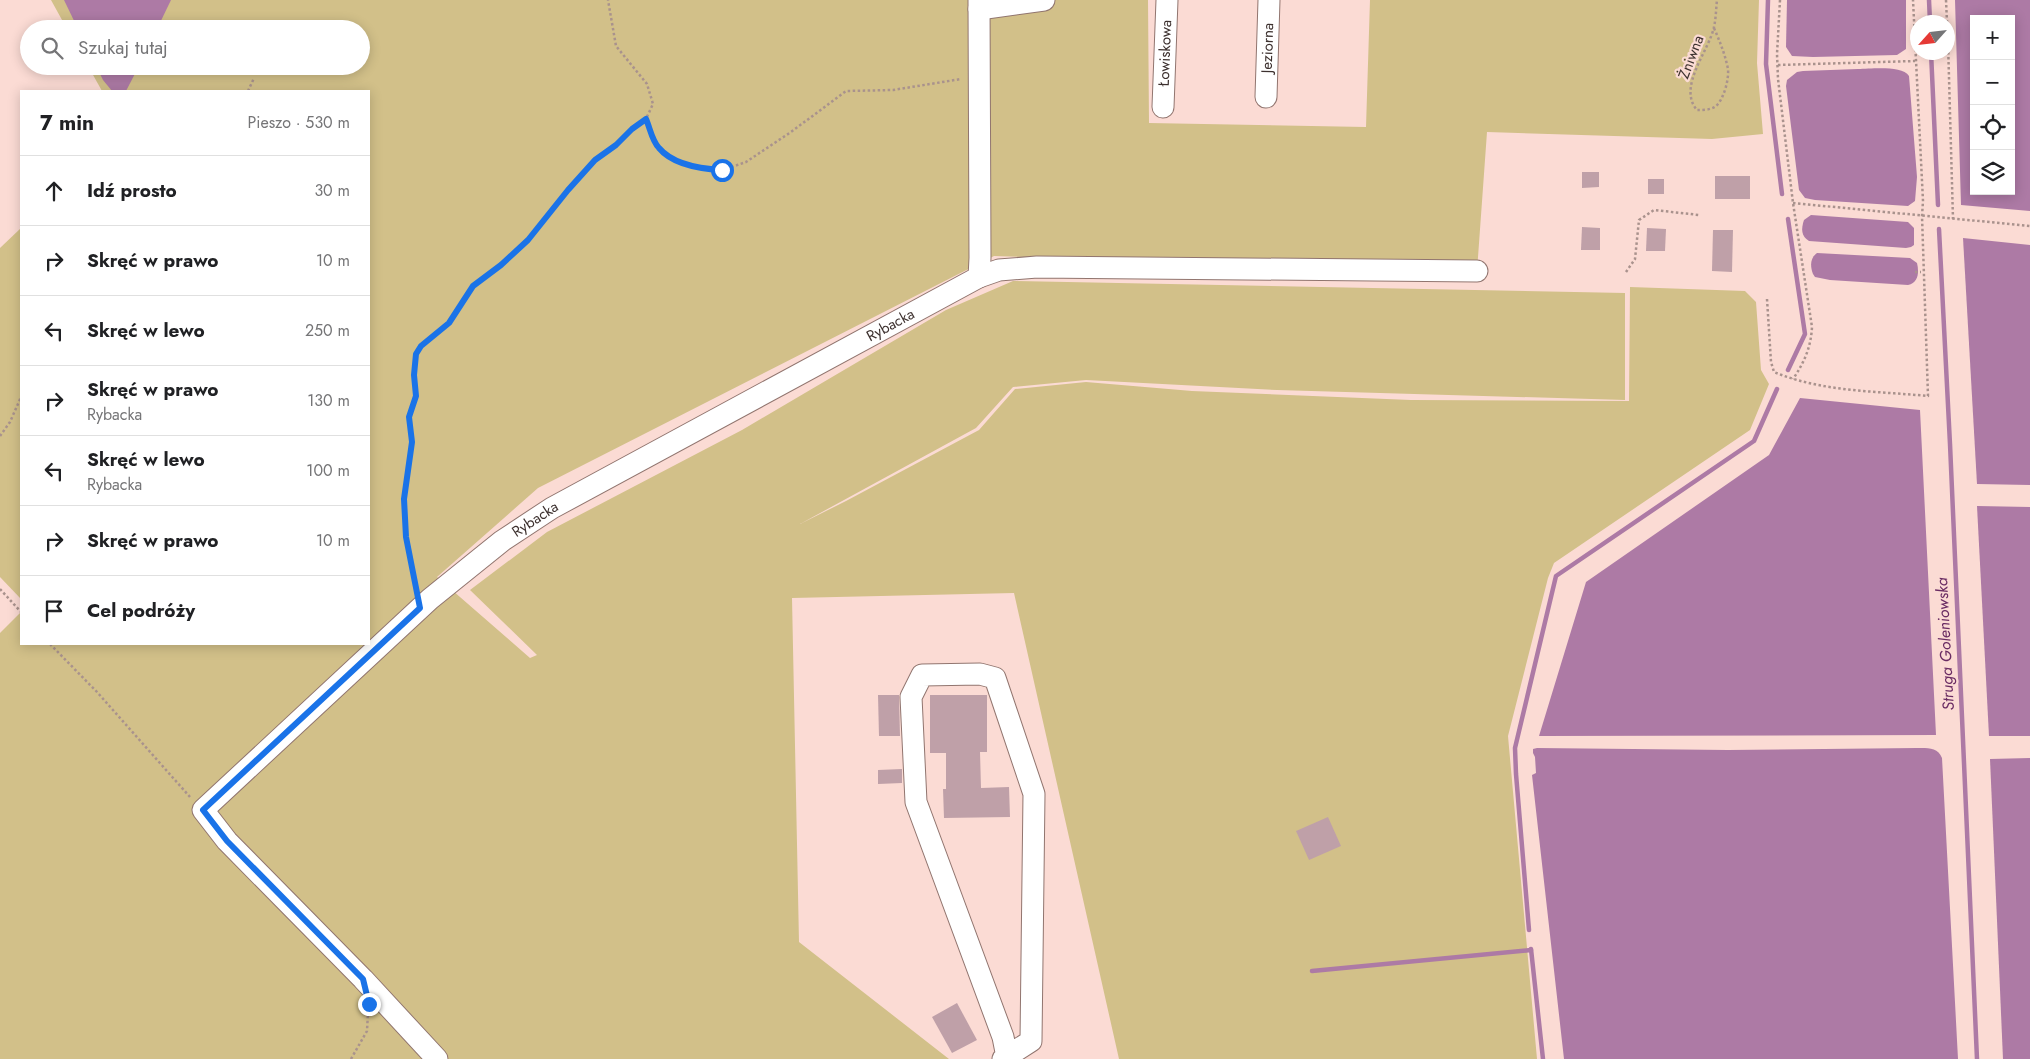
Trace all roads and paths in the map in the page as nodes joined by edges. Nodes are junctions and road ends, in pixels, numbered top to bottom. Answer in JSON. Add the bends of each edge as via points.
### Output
{"nodes":[{"id":1,"x":608,"y":0,"type":"edge"},
{"id":2,"x":1044,"y":0,"type":"edge"},
{"id":3,"x":1167,"y":0,"type":"edge"},
{"id":4,"x":1269,"y":0,"type":"edge"},
{"id":5,"x":1716,"y":0,"type":"edge"},
{"id":6,"x":1780,"y":0,"type":"edge"},
{"id":7,"x":1913,"y":0,"type":"edge"},
{"id":8,"x":1946,"y":0,"type":"edge"},
{"id":9,"x":979,"y":5,"type":"edge"},
{"id":10,"x":1947,"y":15,"type":"edge"},
{"id":11,"x":1714,"y":28,"type":"junction"},
{"id":12,"x":1949,"y":60,"type":"edge"},
{"id":13,"x":1915,"y":61,"type":"junction"},
{"id":14,"x":1778,"y":65,"type":"junction"},
{"id":15,"x":980,"y":77,"type":"junction"},
{"id":16,"x":254,"y":78,"type":"dead end"},
{"id":17,"x":248,"y":90,"type":"edge"},
{"id":18,"x":1266,"y":97,"type":"dead end"},
{"id":19,"x":1163,"y":107,"type":"dead end"},
{"id":20,"x":646,"y":119,"type":"junction"},
{"id":21,"x":1793,"y":203,"type":"junction"},
{"id":22,"x":1699,"y":215,"type":"dead end"},
{"id":23,"x":1922,"y":216,"type":"junction"},
{"id":24,"x":1953,"y":219,"type":"junction"},
{"id":25,"x":2030,"y":226,"type":"edge"},
{"id":26,"x":1477,"y":271,"type":"dead end"},
{"id":27,"x":1626,"y":272,"type":"dead end"},
{"id":28,"x":1915,"y":272,"type":"dead end"},
{"id":29,"x":1920,"y":272,"type":"dead end"},
{"id":30,"x":979,"y":277,"type":"junction"},
{"id":31,"x":1767,"y":299,"type":"dead end"},
{"id":32,"x":1792,"y":379,"type":"junction"},
{"id":33,"x":20,"y":399,"type":"edge"},
{"id":34,"x":0,"y":436,"type":"edge"},
{"id":35,"x":0,"y":589,"type":"edge"},
{"id":36,"x":420,"y":608,"type":"junction"},
{"id":37,"x":20,"y":611,"type":"edge"},
{"id":38,"x":51,"y":645,"type":"edge"},
{"id":39,"x":203,"y":810,"type":"junction"},
{"id":40,"x":363,"y":979,"type":"junction"},
{"id":41,"x":1005,"y":1058,"type":"edge"},
{"id":42,"x":352,"y":1059,"type":"edge"},
{"id":43,"x":437,"y":1059,"type":"edge"}],
"edges":[{"from":1,"to":20,"type":"path","via":[[616,46],[647,84],[653,104]]},
{"from":2,"to":9,"type":"street"},
{"from":3,"to":19,"type":"street","name":"Łowiskowa"},
{"from":4,"to":18,"type":"street","name":"Jeziorna"},
{"from":5,"to":11,"type":"path","name":"Żniwna"},
{"from":6,"to":14,"type":"path"},
{"from":7,"to":13,"type":"path"},
{"from":8,"to":10,"type":"path"},
{"from":9,"to":15,"type":"street"},
{"from":11,"to":11,"type":"path","name":"Żniwna","via":[[1724,51],[1728,72],[1724,93],[1716,106],[1697,110],[1690,96],[1691,84]]},
{"from":12,"to":24,"type":"path"},
{"from":13,"to":14,"type":"path"},
{"from":13,"to":23,"type":"path"},
{"from":14,"to":21,"type":"path"},
{"from":15,"to":20,"type":"path","via":[[893,90],[846,91],[746,162],[722,170],[697,168],[660,149]]},
{"from":15,"to":30,"type":"street"},
{"from":16,"to":17,"type":"path"},
{"from":20,"to":36,"type":"path","via":[[595,160],[528,240],[473,286],[449,323],[416,354],[416,396],[409,417],[412,442],[404,499],[406,537]]},
{"from":21,"to":23,"type":"path"},
{"from":21,"to":32,"type":"path","via":[[1812,327],[1811,342],[1800,369]]},
{"from":22,"to":27,"type":"path","via":[[1654,210],[1639,220],[1635,259]]},
{"from":23,"to":24,"type":"path"},
{"from":23,"to":32,"type":"path","via":[[1928,396],[1819,386]]},
{"from":24,"to":25,"type":"path"},
{"from":26,"to":30,"type":"street","name":"Rybacka","via":[[1037,267],[1000,270]]},
{"from":28,"to":29,"type":"path"},
{"from":30,"to":36,"type":"street","name":"Rybacka","via":[[552,508],[502,541]]},
{"from":31,"to":32,"type":"path","via":[[1774,372]]},
{"from":33,"to":34,"type":"path"},
{"from":35,"to":37,"type":"path"},
{"from":36,"to":39,"type":"street","name":"Rybacka"},
{"from":38,"to":39,"type":"path"},
{"from":39,"to":40,"type":"street","via":[[227,841]]},
{"from":40,"to":42,"type":"path","via":[[369,1004],[367,1031]]},
{"from":40,"to":43,"type":"street"},
{"from":41,"to":41,"type":"street","via":[[1031,1041],[1034,794],[995,678],[980,674],[922,675],[911,697],[916,802],[1003,1037]]}]}
